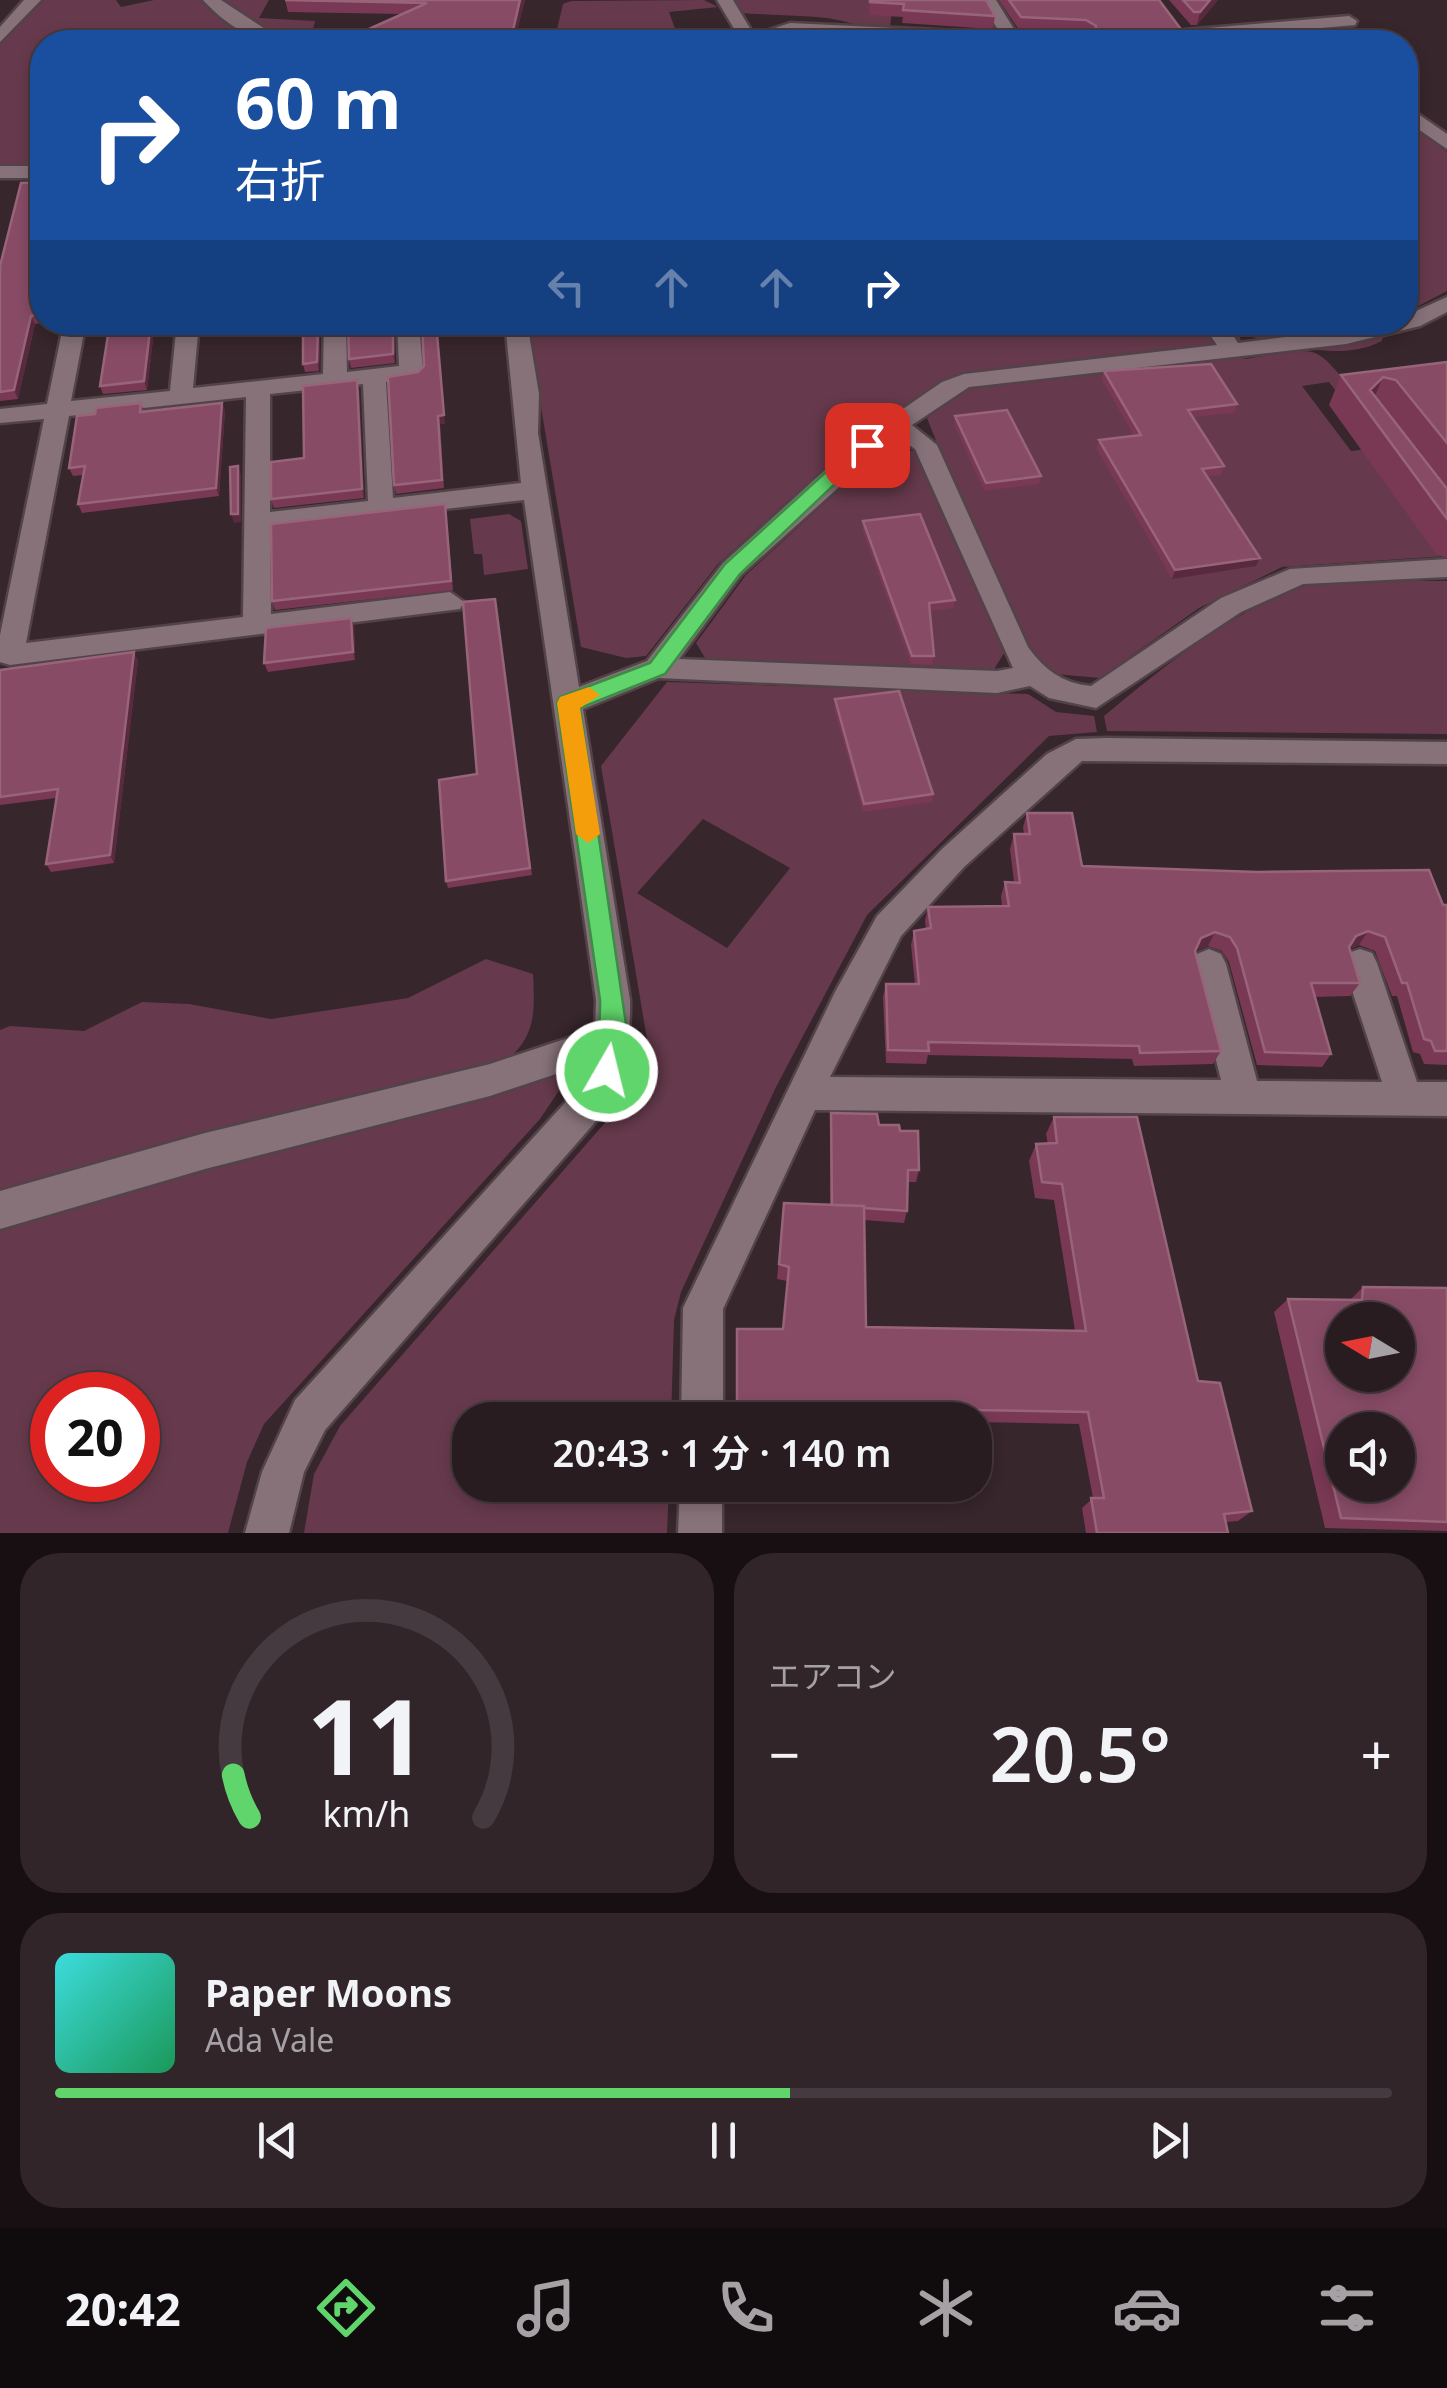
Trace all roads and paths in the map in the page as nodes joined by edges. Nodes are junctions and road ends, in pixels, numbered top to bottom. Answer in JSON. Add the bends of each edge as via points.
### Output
{"nodes":[{"id":1,"x":32,"y":0,"type":"edge"},
{"id":2,"x":211,"y":0,"type":"edge"},
{"id":3,"x":725,"y":0,"type":"edge"},
{"id":4,"x":988,"y":0,"type":"edge"},
{"id":5,"x":1168,"y":18,"type":"edge"},
{"id":6,"x":1349,"y":21,"type":"dead end"},
{"id":7,"x":254,"y":30,"type":"edge"},
{"id":8,"x":743,"y":30,"type":"edge"},
{"id":9,"x":784,"y":30,"type":"edge"},
{"id":10,"x":827,"y":30,"type":"edge"},
{"id":11,"x":1006,"y":30,"type":"edge"},
{"id":12,"x":1179,"y":30,"type":"edge"},
{"id":13,"x":1268,"y":30,"type":"edge"},
{"id":14,"x":0,"y":37,"type":"edge"},
{"id":15,"x":1418,"y":121,"type":"edge"},
{"id":16,"x":1447,"y":144,"type":"edge"},
{"id":17,"x":0,"y":172,"type":"edge"},
{"id":18,"x":30,"y":172,"type":"edge"},
{"id":19,"x":1447,"y":304,"type":"edge"},
{"id":20,"x":1418,"y":316,"type":"edge"},
{"id":21,"x":72,"y":335,"type":"edge"},
{"id":22,"x":187,"y":335,"type":"edge"},
{"id":23,"x":334,"y":335,"type":"edge"},
{"id":24,"x":409,"y":335,"type":"edge"},
{"id":25,"x":517,"y":335,"type":"edge"},
{"id":26,"x":1221,"y":335,"type":"edge"},
{"id":27,"x":1340,"y":335,"type":"edge"},
{"id":28,"x":1233,"y":351,"type":"junction"},
{"id":29,"x":374,"y":376,"type":"junction"},
{"id":30,"x":335,"y":380,"type":"junction"},
{"id":31,"x":258,"y":388,"type":"junction"},
{"id":32,"x":180,"y":396,"type":"junction"},
{"id":33,"x":58,"y":410,"type":"junction"},
{"id":34,"x":0,"y":416,"type":"edge"},
{"id":35,"x":897,"y":425,"type":"junction"},
{"id":36,"x":535,"y":490,"type":"junction"},
{"id":37,"x":381,"y":508,"type":"junction"},
{"id":38,"x":258,"y":522,"type":"junction"},
{"id":39,"x":1447,"y":568,"type":"edge"},
{"id":40,"x":450,"y":602,"type":"dead end"},
{"id":41,"x":257,"y":626,"type":"junction"},
{"id":42,"x":658,"y":668,"type":"junction"},
{"id":43,"x":1032,"y":675,"type":"junction"},
{"id":44,"x":568,"y":703,"type":"junction"},
{"id":45,"x":1447,"y":753,"type":"edge"},
{"id":46,"x":1360,"y":963,"type":"dead end"},
{"id":47,"x":1209,"y":964,"type":"dead end"},
{"id":48,"x":615,"y":1038,"type":"junction"},
{"id":49,"x":806,"y":1093,"type":"junction"},
{"id":50,"x":1243,"y":1098,"type":"junction"},
{"id":51,"x":1405,"y":1098,"type":"junction"},
{"id":52,"x":1447,"y":1099,"type":"edge"},
{"id":53,"x":0,"y":1210,"type":"edge"},
{"id":54,"x":702,"y":1402,"type":"edge"},
{"id":55,"x":701,"y":1502,"type":"edge"},
{"id":56,"x":267,"y":1533,"type":"edge"},
{"id":57,"x":700,"y":1533,"type":"edge"}],
"edges":[{"from":1,"to":14,"type":"street"},
{"from":2,"to":7,"type":"street"},
{"from":3,"to":8,"type":"street"},
{"from":4,"to":11,"type":"street"},
{"from":5,"to":12,"type":"street"},
{"from":6,"to":13,"type":"street"},
{"from":9,"to":10,"type":"street"},
{"from":15,"to":16,"type":"street"},
{"from":17,"to":18,"type":"street"},
{"from":19,"to":20,"type":"street"},
{"from":21,"to":33,"type":"street"},
{"from":22,"to":32,"type":"street"},
{"from":23,"to":30,"type":"street"},
{"from":24,"to":29,"type":"street","via":[[412,372]]},
{"from":25,"to":36,"type":"street"},
{"from":26,"to":28,"type":"street"},
{"from":27,"to":28,"type":"street"},
{"from":28,"to":35,"type":"street","via":[[964,381]]},
{"from":29,"to":30,"type":"street"},
{"from":29,"to":37,"type":"street"},
{"from":30,"to":31,"type":"street"},
{"from":31,"to":32,"type":"street"},
{"from":31,"to":38,"type":"street"},
{"from":32,"to":33,"type":"street"},
{"from":33,"to":34,"type":"street"},
{"from":33,"to":41,"type":"street","via":[[10,655]]},
{"from":35,"to":42,"type":"street","via":[[732,569]]},
{"from":35,"to":43,"type":"street","via":[[925,445]]},
{"from":36,"to":37,"type":"street"},
{"from":36,"to":44,"type":"street"},
{"from":37,"to":38,"type":"street"},
{"from":38,"to":41,"type":"street"},
{"from":39,"to":43,"type":"street","via":[[1299,574],[1230,604],[1096,697],[1056,692]]},
{"from":40,"to":41,"type":"street"},
{"from":42,"to":43,"type":"street","via":[[996,682]]},
{"from":42,"to":44,"type":"street"},
{"from":44,"to":48,"type":"street"},
{"from":45,"to":49,"type":"street","via":[[1076,750],[953,858],[889,926]]},
{"from":46,"to":51,"type":"street"},
{"from":47,"to":50,"type":"street"},
{"from":48,"to":53,"type":"street","via":[[490,1080]]},
{"from":48,"to":56,"type":"street","via":[[607,1071],[585,1108],[310,1415],[285,1462]]},
{"from":49,"to":50,"type":"street"},
{"from":49,"to":54,"type":"street","via":[[703,1308]]},
{"from":50,"to":51,"type":"street"},
{"from":51,"to":52,"type":"street"},
{"from":55,"to":57,"type":"street"}]}
